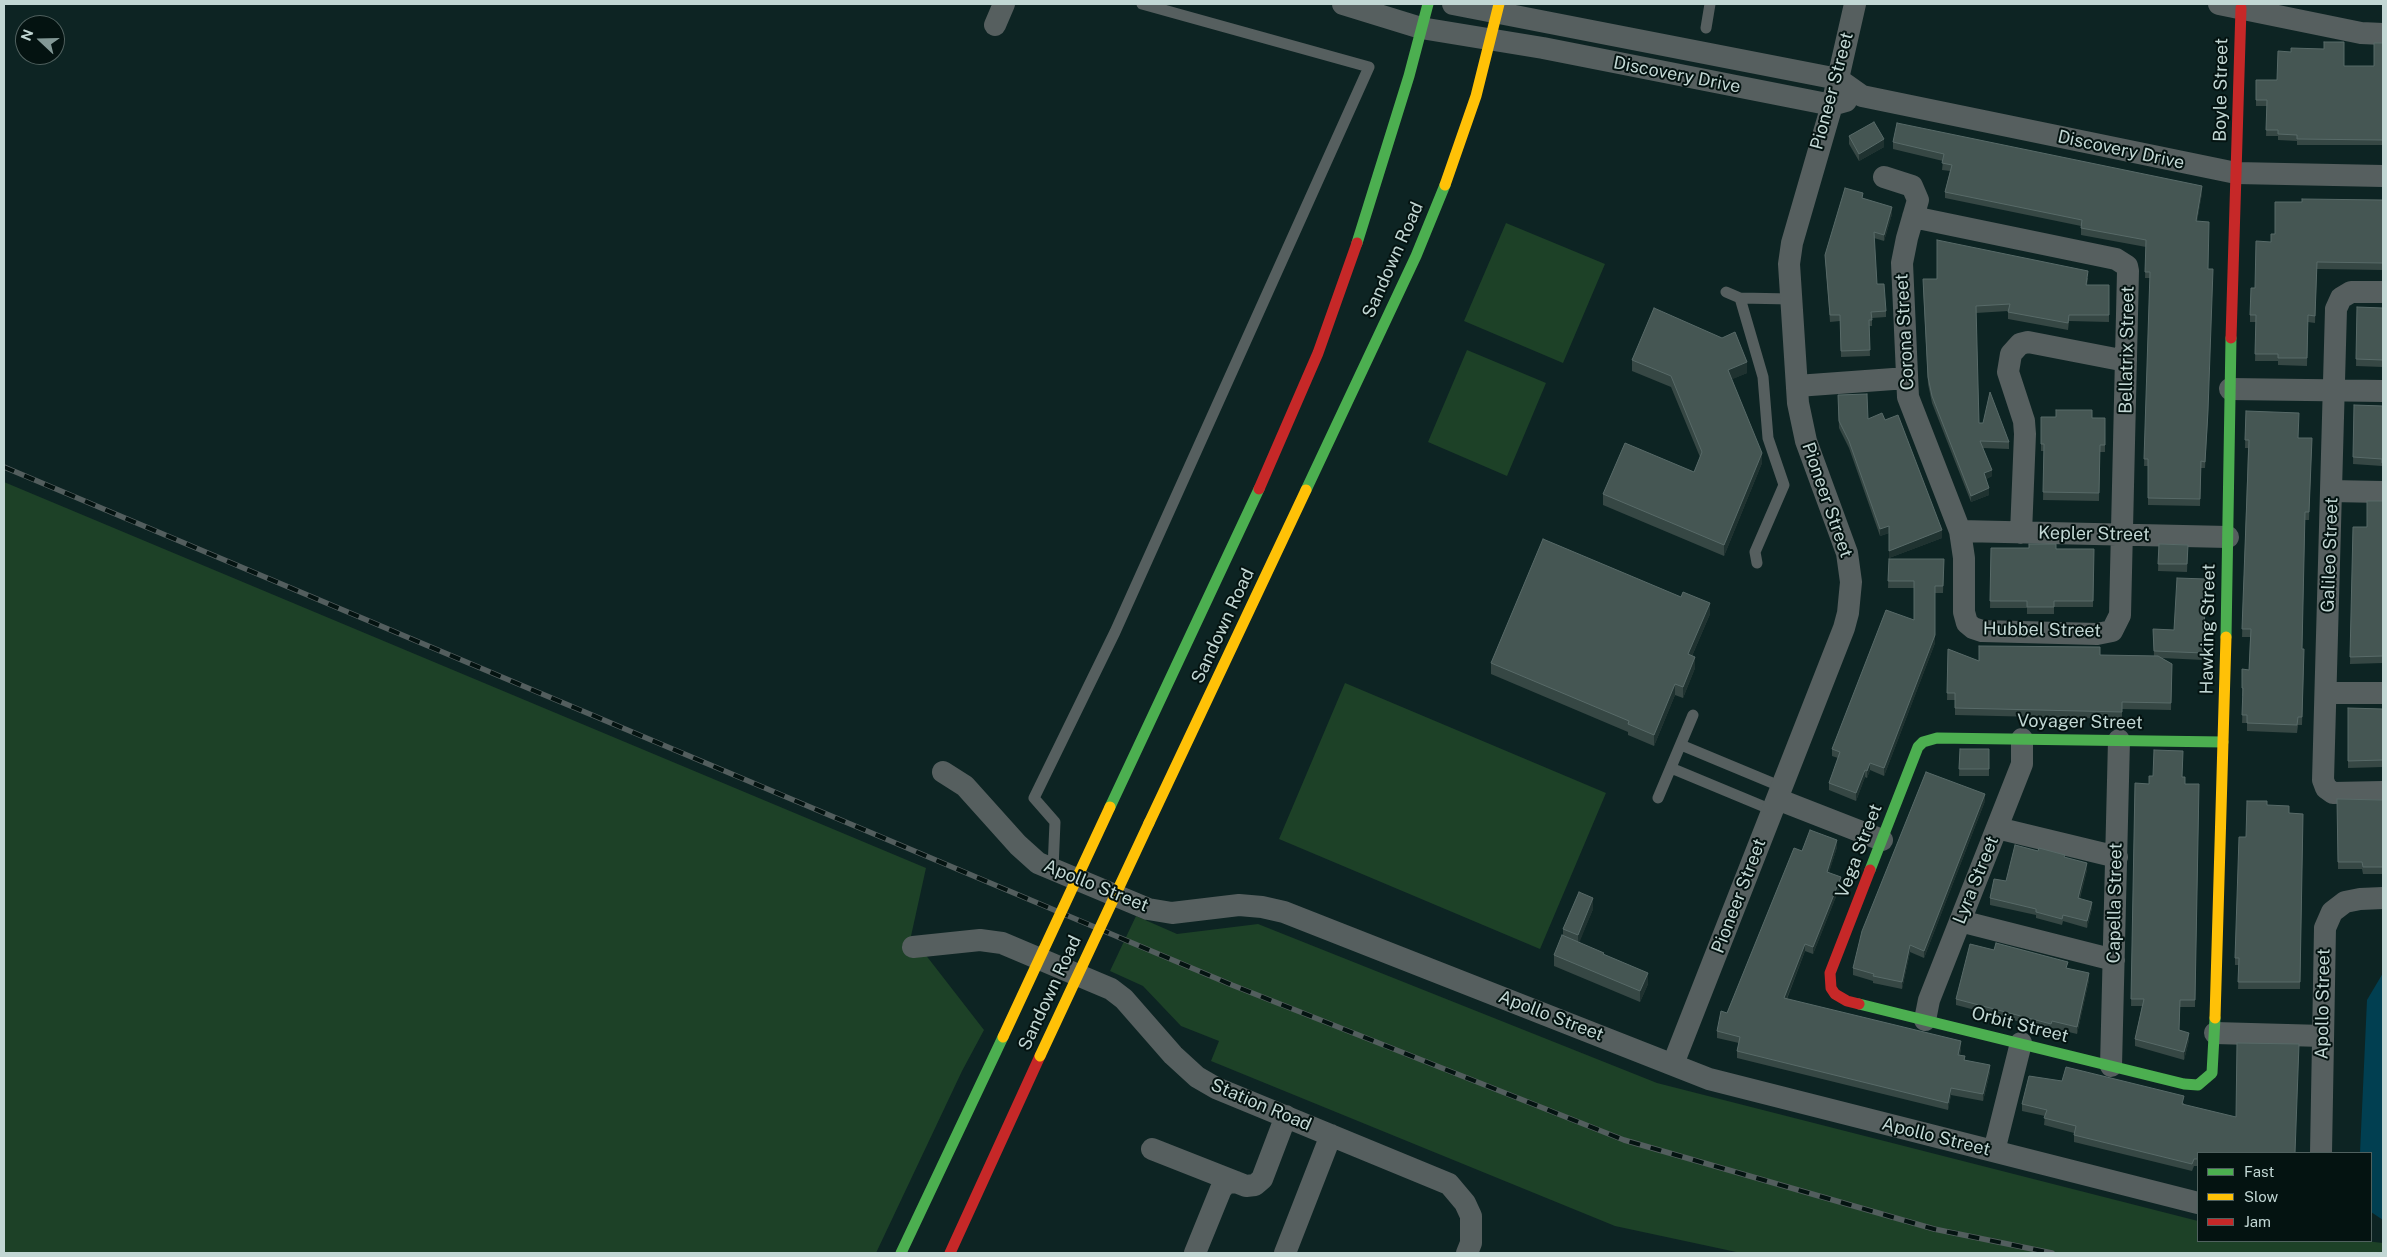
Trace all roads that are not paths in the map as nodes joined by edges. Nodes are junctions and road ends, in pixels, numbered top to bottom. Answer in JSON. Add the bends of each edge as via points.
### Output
{"nodes":[{"id":1,"x":1004,"y":4,"type":"edge"},
{"id":2,"x":1142,"y":4,"type":"edge"},
{"id":3,"x":1343,"y":4,"type":"edge"},
{"id":4,"x":1428,"y":4,"type":"edge"},
{"id":5,"x":1453,"y":4,"type":"edge"},
{"id":6,"x":1710,"y":4,"type":"edge"},
{"id":7,"x":1855,"y":4,"type":"edge"},
{"id":8,"x":2219,"y":4,"type":"edge"},
{"id":9,"x":1498,"y":8,"type":"edge"},
{"id":10,"x":2241,"y":8,"type":"junction"},
{"id":11,"x":995,"y":25,"type":"dead end"},
{"id":12,"x":1421,"y":28,"type":"junction"},
{"id":13,"x":1706,"y":28,"type":"dead end"},
{"id":14,"x":2383,"y":34,"type":"edge"},
{"id":15,"x":1490,"y":41,"type":"junction"},
{"id":16,"x":1838,"y":79,"type":"junction"},
{"id":17,"x":1862,"y":96,"type":"junction"},
{"id":18,"x":1832,"y":105,"type":"junction"},
{"id":19,"x":2236,"y":173,"type":"junction"},
{"id":20,"x":2383,"y":176,"type":"edge"},
{"id":21,"x":1884,"y":177,"type":"dead end"},
{"id":22,"x":1913,"y":217,"type":"junction"},
{"id":23,"x":1726,"y":292,"type":"dead end"},
{"id":24,"x":2383,"y":292,"type":"edge"},
{"id":25,"x":1740,"y":298,"type":"junction"},
{"id":26,"x":1792,"y":299,"type":"junction"},
{"id":27,"x":2126,"y":361,"type":"junction"},
{"id":28,"x":1907,"y":378,"type":"junction"},
{"id":29,"x":1797,"y":386,"type":"junction"},
{"id":30,"x":2230,"y":388,"type":"junction"},
{"id":31,"x":2334,"y":390,"type":"junction"},
{"id":32,"x":2383,"y":391,"type":"edge"},
{"id":33,"x":2332,"y":491,"type":"junction"},
{"id":34,"x":2383,"y":492,"type":"edge"},
{"id":35,"x":1960,"y":532,"type":"junction"},
{"id":36,"x":2021,"y":533,"type":"junction"},
{"id":37,"x":2122,"y":535,"type":"junction"},
{"id":38,"x":2228,"y":537,"type":"junction"},
{"id":39,"x":1757,"y":563,"type":"dead end"},
{"id":40,"x":2326,"y":693,"type":"junction"},
{"id":41,"x":2383,"y":693,"type":"edge"},
{"id":42,"x":1694,"y":715,"type":"dead end"},
{"id":43,"x":1937,"y":738,"type":"joint"},
{"id":44,"x":2022,"y":739,"type":"junction"},
{"id":45,"x":2119,"y":740,"type":"junction"},
{"id":46,"x":2223,"y":742,"type":"junction"},
{"id":47,"x":1681,"y":745,"type":"junction"},
{"id":48,"x":1671,"y":768,"type":"junction"},
{"id":49,"x":943,"y":772,"type":"dead end"},
{"id":50,"x":2383,"y":792,"type":"edge"},
{"id":51,"x":1658,"y":798,"type":"dead end"},
{"id":52,"x":1777,"y":799,"type":"junction"},
{"id":53,"x":1997,"y":828,"type":"junction"},
{"id":54,"x":1882,"y":840,"type":"junction"},
{"id":55,"x":2117,"y":857,"type":"junction"},
{"id":56,"x":1054,"y":869,"type":"junction"},
{"id":57,"x":2383,"y":898,"type":"edge"},
{"id":58,"x":1960,"y":921,"type":"junction"},
{"id":59,"x":913,"y":947,"type":"dead end"},
{"id":60,"x":2114,"y":960,"type":"junction"},
{"id":61,"x":1832,"y":988,"type":"joint"},
{"id":62,"x":1924,"y":1020,"type":"junction"},
{"id":63,"x":2216,"y":1033,"type":"junction"},
{"id":64,"x":2322,"y":1036,"type":"junction"},
{"id":65,"x":2021,"y":1044,"type":"junction"},
{"id":66,"x":1673,"y":1064,"type":"junction"},
{"id":67,"x":2111,"y":1066,"type":"junction"},
{"id":68,"x":2204,"y":1082,"type":"joint"},
{"id":69,"x":1286,"y":1116,"type":"junction"},
{"id":70,"x":1331,"y":1135,"type":"junction"},
{"id":71,"x":1152,"y":1149,"type":"dead end"},
{"id":72,"x":1994,"y":1151,"type":"junction"},
{"id":73,"x":2321,"y":1152,"type":"edge"},
{"id":74,"x":1236,"y":1182,"type":"junction"},
{"id":75,"x":2197,"y":1203,"type":"edge"},
{"id":76,"x":901,"y":1253,"type":"edge"},
{"id":77,"x":950,"y":1253,"type":"edge"},
{"id":78,"x":1195,"y":1253,"type":"edge"},
{"id":79,"x":1285,"y":1253,"type":"edge"},
{"id":80,"x":1467,"y":1253,"type":"edge"}],
"edges":[{"from":1,"to":11,"type":"street"},
{"from":2,"to":56,"type":"lane","via":[[1369,67],[1115,632],[1034,798],[1055,822]]},
{"from":3,"to":12,"type":"street","name":"Discovery Drive"},
{"from":4,"to":12,"type":"main road","name":"Sandown Road"},
{"from":5,"to":9,"type":"street","name":"Discovery Drive"},
{"from":6,"to":13,"type":"lane"},
{"from":7,"to":16,"type":"street","name":"Pioneer Street"},
{"from":8,"to":10,"type":"street"},
{"from":9,"to":15,"type":"main road","name":"Sandown Road"},
{"from":9,"to":16,"type":"street","name":"Discovery Drive"},
{"from":10,"to":14,"type":"street","via":[[2361,33]]},
{"from":10,"to":19,"type":"main road","name":"Boyle Street"},
{"from":12,"to":15,"type":"street","name":"Discovery Drive"},
{"from":12,"to":76,"type":"main road","name":"Sandown Road","bridge":true,"via":[[1372,203],[1318,353],[1277,450]]},
{"from":15,"to":18,"type":"street","name":"Discovery Drive","via":[[1543,48]]},
{"from":15,"to":77,"type":"main road","name":"Sandown Road","bridge":true,"via":[[1476,96],[1416,256]]},
{"from":16,"to":17,"type":"street","name":"Discovery Drive"},
{"from":16,"to":18,"type":"street","name":"Pioneer Street"},
{"from":17,"to":18,"type":"street","name":"Discovery Drive"},
{"from":17,"to":19,"type":"street","name":"Discovery Drive"},
{"from":18,"to":26,"type":"street","name":"Pioneer Street","via":[[1792,243],[1789,264]]},
{"from":19,"to":20,"type":"street","name":"Discovery Drive"},
{"from":19,"to":30,"type":"main road","name":"Hawking Street"},
{"from":21,"to":22,"type":"street","name":"Corona Street","via":[[1912,186],[1916,191],[1918,200]]},
{"from":22,"to":27,"type":"street","name":"Bellatrix Street","via":[[2122,262],[2128,271]]},
{"from":22,"to":28,"type":"street","name":"Corona Street","via":[[1902,263]]},
{"from":23,"to":25,"type":"lane"},
{"from":24,"to":31,"type":"street","name":"Galileo Street","via":[[2351,292],[2341,298],[2336,309]]},
{"from":25,"to":26,"type":"lane"},
{"from":25,"to":39,"type":"lane","via":[[1762,378],[1768,438],[1784,485],[1755,552]]},
{"from":26,"to":29,"type":"street","name":"Pioneer Street"},
{"from":27,"to":36,"type":"street","via":[[2028,342],[2020,344],[2011,354],[2008,372],[2025,434]]},
{"from":27,"to":37,"type":"street","name":"Bellatrix Street"},
{"from":28,"to":29,"type":"street"},
{"from":28,"to":35,"type":"street","name":"Corona Street","via":[[1908,397]]},
{"from":29,"to":52,"type":"street","name":"Pioneer Street","via":[[1806,441],[1847,553],[1850,597],[1844,628]]},
{"from":30,"to":31,"type":"street"},
{"from":30,"to":38,"type":"main road","name":"Hawking Street"},
{"from":31,"to":32,"type":"street"},
{"from":31,"to":33,"type":"street","name":"Galileo Street"},
{"from":33,"to":34,"type":"street"},
{"from":33,"to":40,"type":"street","name":"Galileo Street"},
{"from":35,"to":36,"type":"street","name":"Kepler Street"},
{"from":35,"to":37,"type":"street","name":"Hubbel Street","via":[[1967,623],[1982,631],[2097,634],[2112,630],[2120,615]]},
{"from":36,"to":37,"type":"street","name":"Kepler Street"},
{"from":37,"to":38,"type":"street","name":"Kepler Street"},
{"from":38,"to":46,"type":"main road","name":"Hawking Street"},
{"from":40,"to":41,"type":"street"},
{"from":40,"to":50,"type":"street","name":"Galileo Street","via":[[2324,780],[2329,790],[2337,793]]},
{"from":42,"to":47,"type":"lane"},
{"from":43,"to":44,"type":"main road","name":"Voyager Street"},
{"from":43,"to":54,"type":"main road","name":"Vega Street","via":[[1918,747]]},
{"from":44,"to":45,"type":"main road","name":"Voyager Street"},
{"from":44,"to":53,"type":"street","name":"Lyra Street","via":[[2022,764]]},
{"from":45,"to":46,"type":"main road","name":"Voyager Street"},
{"from":45,"to":55,"type":"street","name":"Capella Street"},
{"from":46,"to":63,"type":"main road","name":"Hawking Street"},
{"from":47,"to":48,"type":"lane"},
{"from":47,"to":52,"type":"lane"},
{"from":48,"to":51,"type":"lane"},
{"from":48,"to":52,"type":"lane"},
{"from":49,"to":56,"type":"street","name":"Apollo Street","via":[[972,792],[1018,846],[1038,863]]},
{"from":52,"to":54,"type":"street"},
{"from":52,"to":66,"type":"street","name":"Pioneer Street"},
{"from":53,"to":55,"type":"street"},
{"from":53,"to":58,"type":"street","name":"Lyra Street"},
{"from":54,"to":61,"type":"main road","name":"Vega Street","via":[[1830,973]]},
{"from":55,"to":60,"type":"street","name":"Capella Street"},
{"from":56,"to":66,"type":"street","name":"Apollo Street","via":[[1148,909],[1172,913],[1239,906],[1284,912]]},
{"from":57,"to":64,"type":"street","name":"Apollo Street","via":[[2345,902],[2328,919],[2325,928]]},
{"from":58,"to":60,"type":"street"},
{"from":58,"to":62,"type":"street","name":"Lyra Street"},
{"from":59,"to":69,"type":"street","name":"Station Road","via":[[980,940],[1002,943],[1111,989],[1197,1077]]},
{"from":60,"to":67,"type":"street","name":"Capella Street"},
{"from":61,"to":62,"type":"main road","name":"Orbit Street","via":[[1835,994],[1847,1001]]},
{"from":62,"to":65,"type":"main road","name":"Orbit Street"},
{"from":63,"to":64,"type":"street"},
{"from":63,"to":68,"type":"main road","name":"Hawking Street","via":[[2214,1068]]},
{"from":64,"to":73,"type":"street","name":"Apollo Street"},
{"from":65,"to":67,"type":"main road","name":"Orbit Street"},
{"from":65,"to":72,"type":"street"},
{"from":66,"to":72,"type":"street","name":"Apollo Street","via":[[1709,1079]]},
{"from":67,"to":68,"type":"main road","name":"Orbit Street","via":[[2191,1085]]},
{"from":69,"to":70,"type":"street","name":"Station Road"},
{"from":69,"to":74,"type":"street","via":[[1262,1179],[1251,1186]]},
{"from":70,"to":79,"type":"street"},
{"from":70,"to":80,"type":"street","name":"Station Road","via":[[1449,1184],[1471,1216],[1471,1243]]},
{"from":71,"to":74,"type":"street"},
{"from":72,"to":75,"type":"street","name":"Apollo Street"},
{"from":74,"to":78,"type":"street","via":[[1221,1188]]}]}
